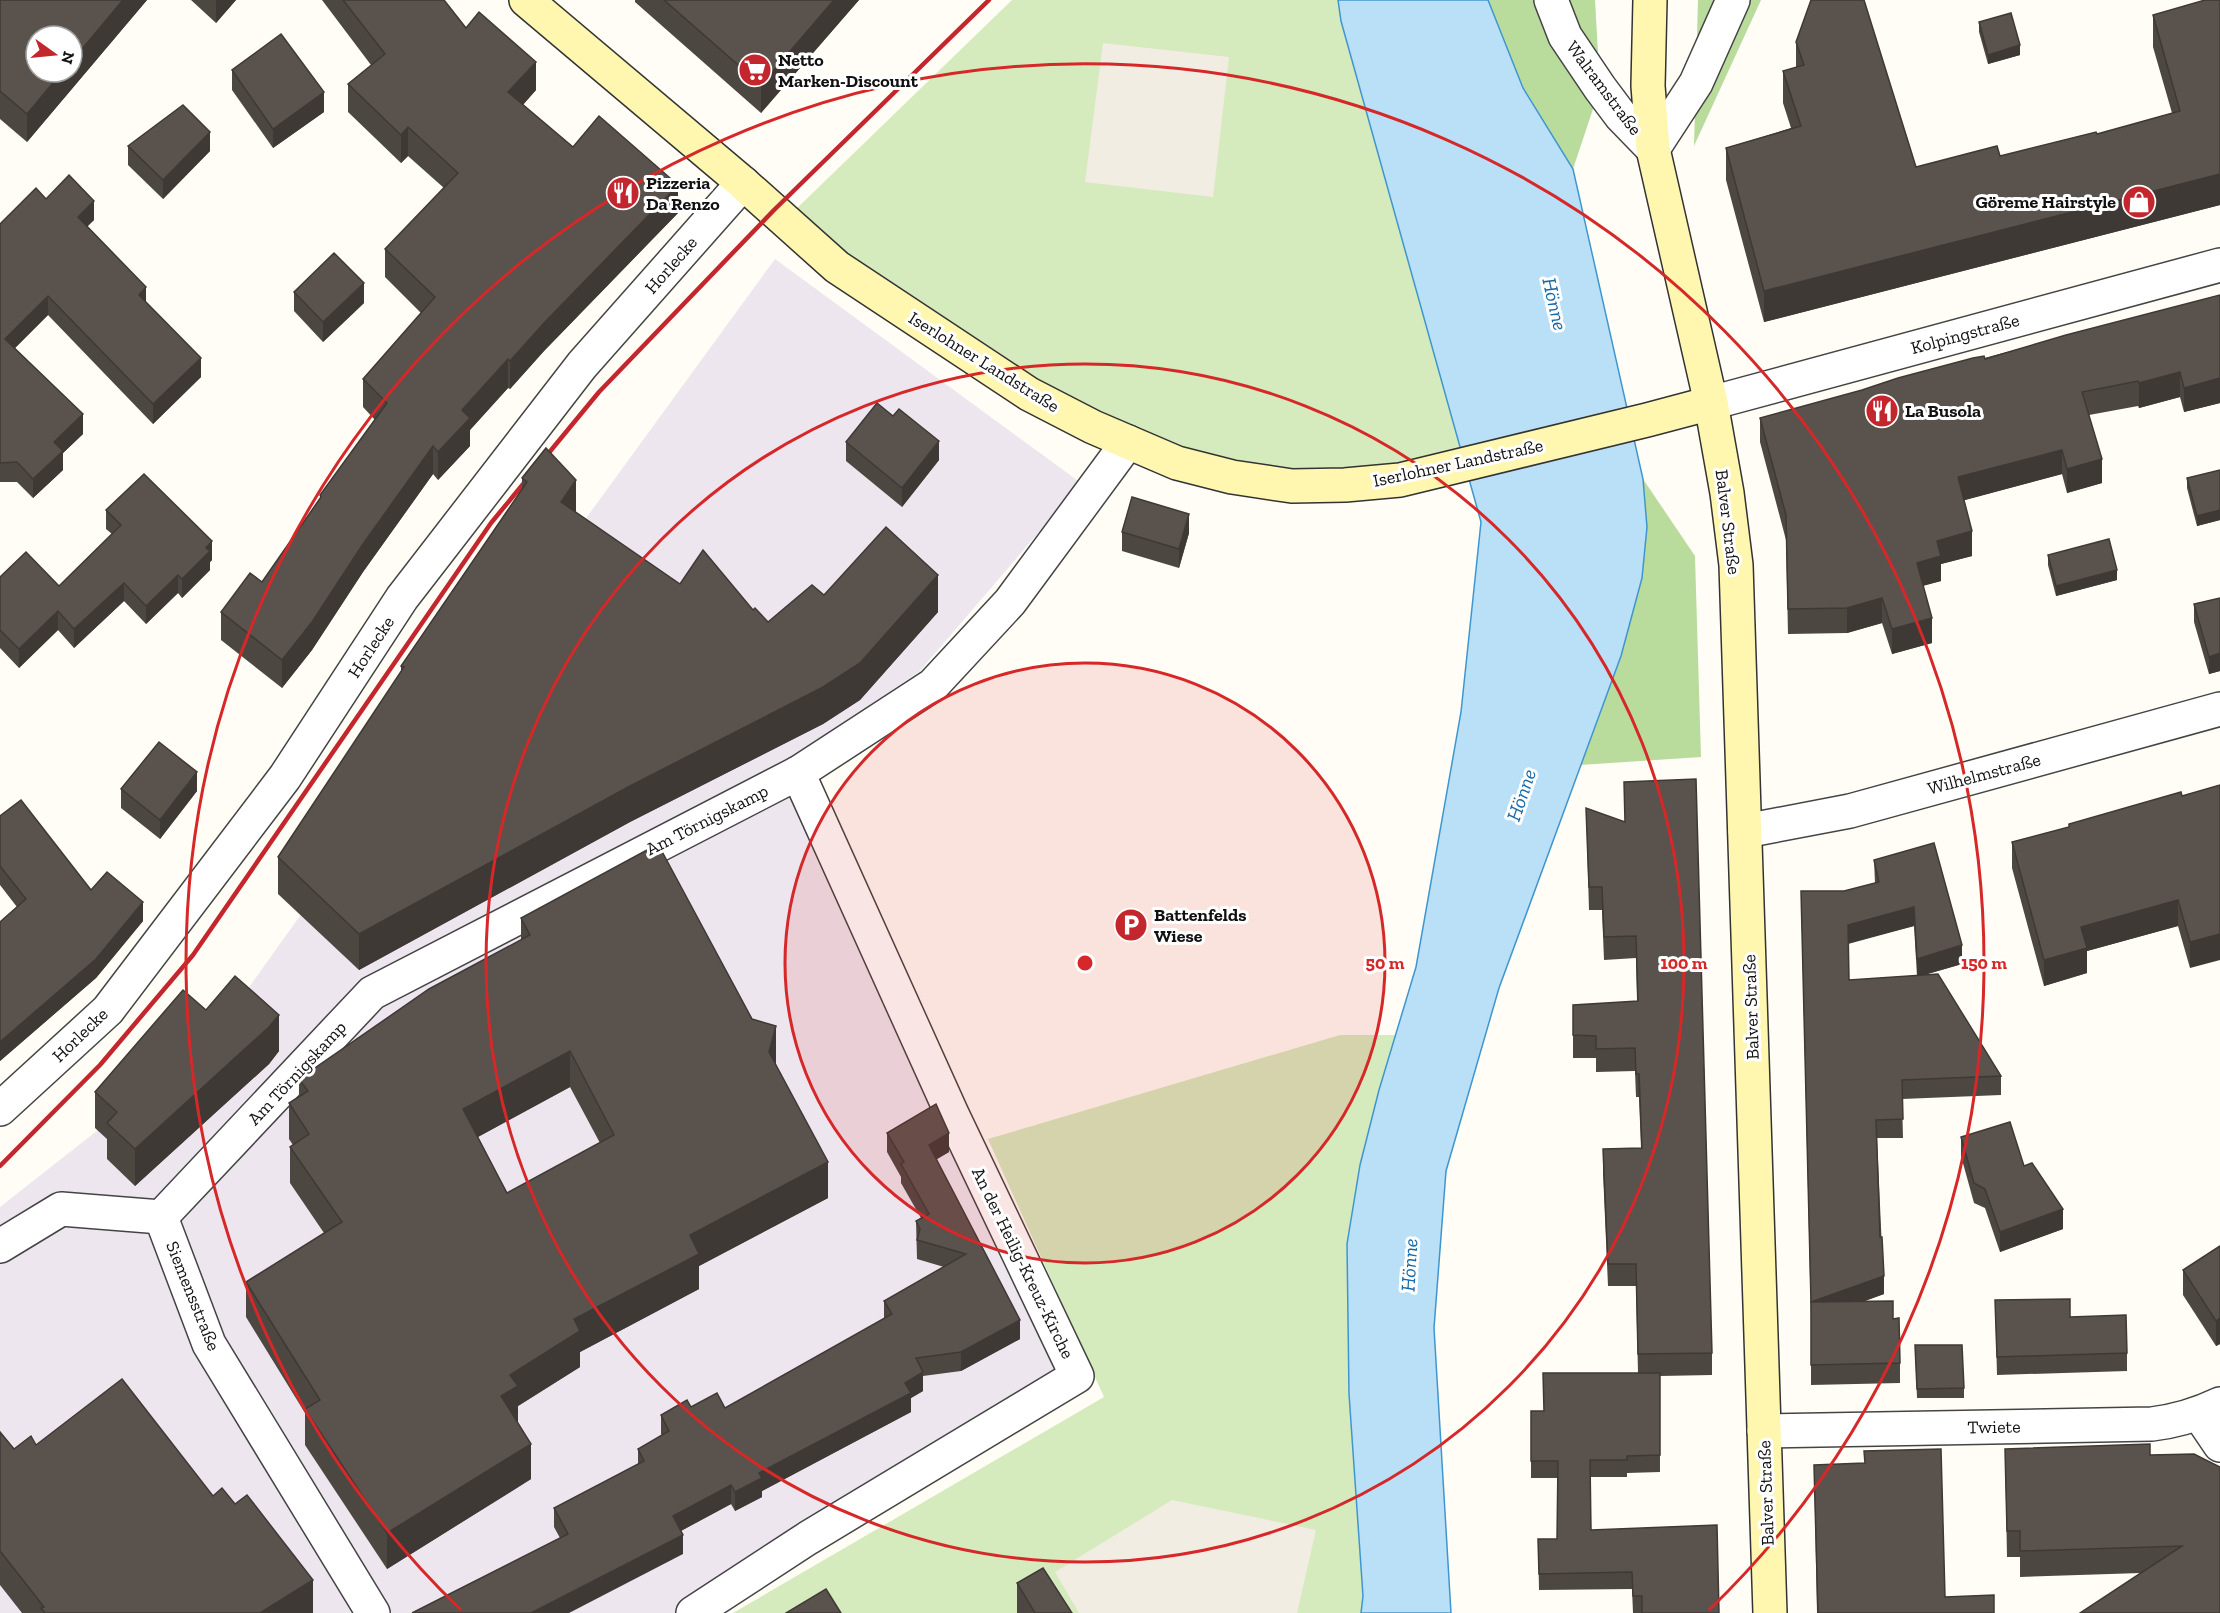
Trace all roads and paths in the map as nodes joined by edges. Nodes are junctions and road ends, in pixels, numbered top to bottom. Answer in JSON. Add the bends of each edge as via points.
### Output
{"nodes":[{"id":1,"x":526,"y":0,"type":"edge"},
{"id":2,"x":1551,"y":0,"type":"edge"},
{"id":3,"x":1732,"y":0,"type":"edge"},
{"id":4,"x":1649,"y":2,"type":"edge"},
{"id":5,"x":1653,"y":149,"type":"junction"},
{"id":6,"x":743,"y":183,"type":"junction"},
{"id":7,"x":2220,"y":265,"type":"edge"},
{"id":8,"x":1711,"y":403,"type":"junction"},
{"id":9,"x":1128,"y":442,"type":"junction"},
{"id":10,"x":2220,"y":710,"type":"edge"},
{"id":11,"x":798,"y":773,"type":"junction"},
{"id":12,"x":1745,"y":831,"type":"junction"},
{"id":13,"x":0,"y":1109,"type":"edge"},
{"id":14,"x":161,"y":1217,"type":"junction"},
{"id":15,"x":0,"y":1246,"type":"edge"},
{"id":16,"x":2210,"y":1409,"type":"edge"},
{"id":17,"x":1764,"y":1431,"type":"junction"},
{"id":18,"x":2220,"y":1446,"type":"edge"},
{"id":19,"x":373,"y":1613,"type":"edge"},
{"id":20,"x":693,"y":1613,"type":"edge"},
{"id":21,"x":1770,"y":1613,"type":"edge"}],
"edges":[{"from":1,"to":6,"type":"street","name":"Iserlohner Landstraße"},
{"from":2,"to":5,"type":"street","name":"Walramstraße","via":[[1565,36],[1594,79],[1621,117]]},
{"from":3,"to":5,"type":"street","name":"Walramstraße","via":[[1696,83]]},
{"from":4,"to":5,"type":"street","name":"Balver Straße","via":[[1648,86]]},
{"from":5,"to":8,"type":"street","name":"Balver Straße"},
{"from":6,"to":9,"type":"street","name":"Iserlohner Landstraße","via":[[837,267],[1029,394]]},
{"from":6,"to":13,"type":"street","name":"Horlecke","via":[[582,365],[402,598],[285,777],[108,1010]]},
{"from":7,"to":8,"type":"street","name":"Kolpingstraße"},
{"from":8,"to":9,"type":"street","name":"Iserlohner Landstraße","via":[[1400,480],[1345,486],[1292,486],[1232,477],[1177,463]]},
{"from":8,"to":12,"type":"street","name":"Balver Straße","via":[[1736,565]]},
{"from":9,"to":11,"type":"street","name":"Am Törnigskamp","via":[[1010,602],[933,685]]},
{"from":10,"to":12,"type":"street","name":"Wilhelmstraße","via":[[1850,811]]},
{"from":11,"to":14,"type":"street","name":"Am Törnigskamp","via":[[372,993]]},
{"from":11,"to":20,"type":"street","name":"An der Heilig-Kreuz-Kirche","via":[[952,1114],[1077,1376],[808,1538]]},
{"from":12,"to":17,"type":"street","name":"Balver Straße"},
{"from":14,"to":15,"type":"street","via":[[61,1209]]},
{"from":14,"to":19,"type":"street","name":"Siemensstraße","via":[[210,1344]]},
{"from":16,"to":17,"type":"street","name":"Twiete","via":[[2180,1420],[2152,1424]]},
{"from":16,"to":18,"type":"street"},
{"from":17,"to":21,"type":"street","name":"Balver Straße"}]}
